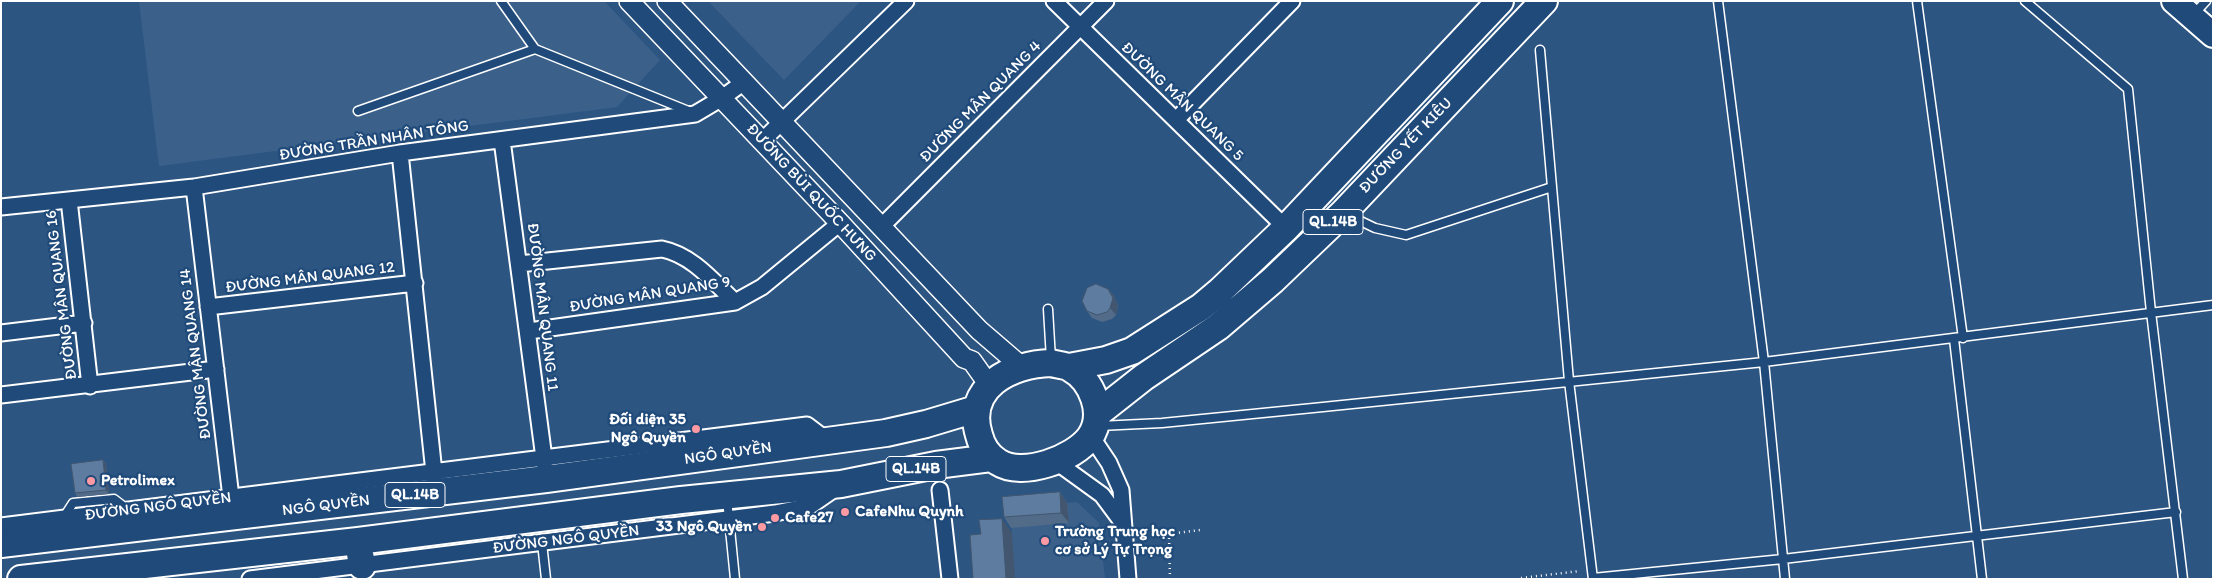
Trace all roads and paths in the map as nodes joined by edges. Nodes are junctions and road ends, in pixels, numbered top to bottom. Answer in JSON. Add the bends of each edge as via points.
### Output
{"nodes":[{"id":1,"x":501,"y":1,"type":"edge"},
{"id":2,"x":630,"y":1,"type":"edge"},
{"id":3,"x":667,"y":1,"type":"edge"},
{"id":4,"x":906,"y":1,"type":"edge"},
{"id":5,"x":1054,"y":1,"type":"edge"},
{"id":6,"x":1106,"y":1,"type":"edge"},
{"id":7,"x":1292,"y":1,"type":"edge"},
{"id":8,"x":1544,"y":1,"type":"edge"},
{"id":9,"x":1718,"y":1,"type":"edge"},
{"id":10,"x":1917,"y":1,"type":"edge"},
{"id":11,"x":2025,"y":1,"type":"edge"},
{"id":12,"x":2174,"y":1,"type":"edge"},
{"id":13,"x":1490,"y":5,"type":"edge"},
{"id":14,"x":2199,"y":9,"type":"edge"},
{"id":15,"x":1080,"y":28,"type":"junction"},
{"id":16,"x":2213,"y":34,"type":"edge"},
{"id":17,"x":535,"y":49,"type":"junction"},
{"id":18,"x":1540,"y":50,"type":"dead end"},
{"id":19,"x":744,"y":82,"type":"junction"},
{"id":20,"x":722,"y":98,"type":"junction"},
{"id":21,"x":358,"y":111,"type":"dead end"},
{"id":22,"x":695,"y":114,"type":"junction"},
{"id":23,"x":1176,"y":120,"type":"junction"},
{"id":24,"x":781,"y":122,"type":"junction"},
{"id":25,"x":502,"y":140,"type":"junction"},
{"id":26,"x":762,"y":140,"type":"junction"},
{"id":27,"x":400,"y":153,"type":"junction"},
{"id":28,"x":194,"y":187,"type":"junction"},
{"id":29,"x":1552,"y":187,"type":"junction"},
{"id":30,"x":69,"y":200,"type":"junction"},
{"id":31,"x":1,"y":206,"type":"edge"},
{"id":32,"x":1343,"y":213,"type":"junction"},
{"id":33,"x":840,"y":223,"type":"junction"},
{"id":34,"x":881,"y":227,"type":"junction"},
{"id":35,"x":1286,"y":228,"type":"junction"},
{"id":36,"x":520,"y":264,"type":"junction"},
{"id":37,"x":415,"y":283,"type":"junction"},
{"id":38,"x":735,"y":302,"type":"junction"},
{"id":39,"x":2213,"y":305,"type":"edge"},
{"id":40,"x":208,"y":307,"type":"junction"},
{"id":41,"x":1048,"y":309,"type":"dead end"},
{"id":42,"x":2151,"y":312,"type":"junction"},
{"id":43,"x":84,"y":323,"type":"junction"},
{"id":44,"x":529,"y":331,"type":"junction"},
{"id":45,"x":1,"y":333,"type":"edge"},
{"id":46,"x":1963,"y":338,"type":"junction"},
{"id":47,"x":1954,"y":339,"type":"junction"},
{"id":48,"x":1764,"y":362,"type":"junction"},
{"id":49,"x":1060,"y":365,"type":"junction"},
{"id":50,"x":1022,"y":367,"type":"junction"},
{"id":51,"x":216,"y":369,"type":"junction"},
{"id":52,"x":1568,"y":381,"type":"junction"},
{"id":53,"x":90,"y":386,"type":"junction"},
{"id":54,"x":989,"y":386,"type":"junction"},
{"id":55,"x":1,"y":395,"type":"edge"},
{"id":56,"x":976,"y":409,"type":"junction"},
{"id":57,"x":1094,"y":425,"type":"junction"},
{"id":58,"x":991,"y":458,"type":"junction"},
{"id":59,"x":1055,"y":461,"type":"junction"},
{"id":60,"x":545,"y":468,"type":"junction"},
{"id":61,"x":435,"y":482,"type":"junction"},
{"id":62,"x":940,"y":490,"type":"dead end"},
{"id":63,"x":727,"y":507,"type":"junction"},
{"id":64,"x":232,"y":508,"type":"junction"},
{"id":65,"x":2176,"y":512,"type":"junction"},
{"id":66,"x":1122,"y":522,"type":"junction"},
{"id":67,"x":1,"y":526,"type":"edge"},
{"id":68,"x":1200,"y":530,"type":"dead end"},
{"id":69,"x":1977,"y":536,"type":"junction"},
{"id":70,"x":542,"y":543,"type":"junction"},
{"id":71,"x":1,"y":544,"type":"edge"},
{"id":72,"x":1783,"y":559,"type":"junction"},
{"id":73,"x":361,"y":560,"type":"junction"},
{"id":74,"x":1592,"y":576,"type":"edge"},
{"id":75,"x":1522,"y":578,"type":"edge"},
{"id":76,"x":21,"y":579,"type":"edge"},
{"id":77,"x":250,"y":579,"type":"edge"},
{"id":78,"x":546,"y":579,"type":"edge"},
{"id":79,"x":735,"y":579,"type":"edge"},
{"id":80,"x":950,"y":579,"type":"edge"},
{"id":81,"x":1128,"y":579,"type":"edge"},
{"id":82,"x":1170,"y":579,"type":"edge"},
{"id":83,"x":1786,"y":579,"type":"edge"},
{"id":84,"x":1982,"y":579,"type":"edge"},
{"id":85,"x":2183,"y":579,"type":"edge"}],
"edges":[{"from":1,"to":17,"type":"lane"},
{"from":2,"to":20,"type":"street","name":"ĐƯỜNG BÙI QUỐC HƯNG"},
{"from":3,"to":19,"type":"street","name":"ĐƯỜNG BÙI QUỐC HƯNG"},
{"from":4,"to":24,"type":"street"},
{"from":5,"to":15,"type":"street","name":"ĐƯỜNG MÂN QUANG 5"},
{"from":6,"to":15,"type":"street","name":"ĐƯỜNG MÂN QUANG 4"},
{"from":7,"to":23,"type":"street"},
{"from":8,"to":32,"type":"highway","name":"ĐƯỜNG YẾT KIÊU","number":"QL.14B"},
{"from":9,"to":48,"type":"lane"},
{"from":10,"to":46,"type":"lane"},
{"from":11,"to":42,"type":"lane","via":[[2128,88]]},
{"from":12,"to":14,"type":"main road"},
{"from":13,"to":35,"type":"highway","name":"ĐƯỜNG YẾT KIÊU","number":"QL.14B"},
{"from":14,"to":16,"type":"main road"},
{"from":15,"to":23,"type":"street","name":"ĐƯỜNG MÂN QUANG 5"},
{"from":15,"to":34,"type":"street","name":"ĐƯỜNG MÂN QUANG 4"},
{"from":17,"to":21,"type":"lane"},
{"from":17,"to":22,"type":"lane"},
{"from":18,"to":29,"type":"lane"},
{"from":19,"to":20,"type":"street","name":"ĐƯỜNG TRẦN NHÂN TÔNG"},
{"from":19,"to":24,"type":"street","name":"ĐƯỜNG BÙI QUỐC HƯNG"},
{"from":20,"to":22,"type":"street","name":"ĐƯỜNG TRẦN NHÂN TÔNG"},
{"from":20,"to":26,"type":"street","name":"ĐƯỜNG BÙI QUỐC HƯNG"},
{"from":22,"to":25,"type":"street","name":"ĐƯỜNG TRẦN NHÂN TÔNG"},
{"from":23,"to":35,"type":"street","name":"ĐƯỜNG MÂN QUANG 5"},
{"from":24,"to":26,"type":"street"},
{"from":24,"to":34,"type":"street","name":"ĐƯỜNG BÙI QUỐC HƯNG"},
{"from":25,"to":27,"type":"street","name":"ĐƯỜNG TRẦN NHÂN TÔNG"},
{"from":25,"to":36,"type":"street","name":"ĐƯỜNG MÂN QUANG 11"},
{"from":26,"to":33,"type":"street","name":"ĐƯỜNG BÙI QUỐC HƯNG"},
{"from":27,"to":28,"type":"street","name":"ĐƯỜNG TRẦN NHÂN TÔNG"},
{"from":27,"to":37,"type":"street"},
{"from":28,"to":30,"type":"street","name":"ĐƯỜNG TRẦN NHÂN TÔNG"},
{"from":28,"to":40,"type":"street","name":"ĐƯỜNG MÂN QUANG 14"},
{"from":29,"to":32,"type":"lane","via":[[1406,235],[1374,228]]},
{"from":29,"to":52,"type":"lane"},
{"from":30,"to":31,"type":"street","name":"ĐƯỜNG TRẦN NHÂN TÔNG"},
{"from":30,"to":43,"type":"street","name":"ĐƯỜNG MÂN QUANG 16"},
{"from":32,"to":57,"type":"highway","name":"ĐƯỜNG YẾT KIÊU","number":"QL.14B","via":[[1248,304],[1144,378]]},
{"from":33,"to":38,"type":"street","name":"ĐƯỜNG MÂN QUANG 9","via":[[762,287]]},
{"from":33,"to":54,"type":"street","name":"ĐƯỜNG BÙI QUỐC HƯNG","via":[[964,358],[972,361]]},
{"from":34,"to":50,"type":"street","name":"ĐƯỜNG BÙI QUỐC HƯNG","via":[[979,330]]},
{"from":35,"to":49,"type":"highway","name":"ĐƯỜNG YẾT KIÊU","number":"QL.14B","via":[[1201,307],[1148,342],[1121,356]]},
{"from":36,"to":38,"type":"street","via":[[662,249],[686,257]]},
{"from":36,"to":44,"type":"street","name":"ĐƯỜNG MÂN QUANG 11"},
{"from":37,"to":40,"type":"street","name":"ĐƯỜNG MÂN QUANG 12"},
{"from":37,"to":61,"type":"street"},
{"from":38,"to":44,"type":"street","name":"ĐƯỜNG MÂN QUANG 9"},
{"from":39,"to":42,"type":"lane"},
{"from":40,"to":51,"type":"street","name":"ĐƯỜNG MÂN QUANG 14"},
{"from":41,"to":49,"type":"lane"},
{"from":42,"to":46,"type":"lane"},
{"from":42,"to":65,"type":"lane"},
{"from":43,"to":45,"type":"street"},
{"from":43,"to":53,"type":"street","name":"ĐƯỜNG MÂN QUANG 16"},
{"from":44,"to":60,"type":"street","name":"ĐƯỜNG MÂN QUANG 11"},
{"from":46,"to":47,"type":"lane"},
{"from":47,"to":48,"type":"lane"},
{"from":47,"to":69,"type":"lane"},
{"from":48,"to":52,"type":"lane"},
{"from":48,"to":72,"type":"lane"},
{"from":49,"to":50,"type":"highway"},
{"from":49,"to":57,"type":"highway","via":[[1081,376],[1089,387],[1095,400]]},
{"from":50,"to":54,"type":"highway","via":[[1003,375]]},
{"from":51,"to":53,"type":"street"},
{"from":51,"to":64,"type":"street","name":"ĐƯỜNG MÂN QUANG 14"},
{"from":52,"to":57,"type":"lane","via":[[1162,423]]},
{"from":52,"to":74,"type":"lane"},
{"from":53,"to":55,"type":"street"},
{"from":54,"to":56,"type":"highway"},
{"from":56,"to":58,"type":"highway","via":[[976,427]]},
{"from":56,"to":60,"type":"highway","name":"NGÔ QUYỀN","number":"QL.14B","via":[[902,430],[828,441]]},
{"from":57,"to":59,"type":"highway","via":[[1083,445]]},
{"from":57,"to":66,"type":"street","via":[[1116,477],[1122,498]]},
{"from":58,"to":59,"type":"highway","via":[[1013,468]]},
{"from":58,"to":63,"type":"highway","number":"QL.14B","via":[[936,465]]},
{"from":59,"to":66,"type":"street","via":[[1093,487],[1109,502]]},
{"from":60,"to":61,"type":"highway","name":"NGÔ QUYỀN","number":"QL.14B"},
{"from":61,"to":64,"type":"highway","name":"NGÔ QUYỀN","number":"QL.14B"},
{"from":62,"to":80,"type":"street"},
{"from":63,"to":70,"type":"street","name":"ĐƯỜNG NGÔ QUYỀN"},
{"from":63,"to":73,"type":"highway","number":"QL.14B"},
{"from":63,"to":79,"type":"lane"},
{"from":64,"to":67,"type":"street","name":"ĐƯỜNG NGÔ QUYỀN","via":[[128,510]]},
{"from":64,"to":71,"type":"highway","name":"NGÔ QUYỀN","number":"QL.14B"},
{"from":65,"to":69,"type":"lane"},
{"from":65,"to":85,"type":"lane"},
{"from":66,"to":81,"type":"street"},
{"from":68,"to":82,"type":"path","via":[[1168,534]]},
{"from":69,"to":72,"type":"lane"},
{"from":69,"to":84,"type":"lane"},
{"from":70,"to":73,"type":"street","name":"ĐƯỜNG NGÔ QUYỀN"},
{"from":70,"to":78,"type":"lane"},
{"from":72,"to":74,"type":"lane"},
{"from":72,"to":83,"type":"lane"},
{"from":73,"to":76,"type":"highway","number":"QL.14B"},
{"from":73,"to":77,"type":"street","name":"ĐƯỜNG NGÔ QUYỀN"},
{"from":74,"to":75,"type":"path"}]}
